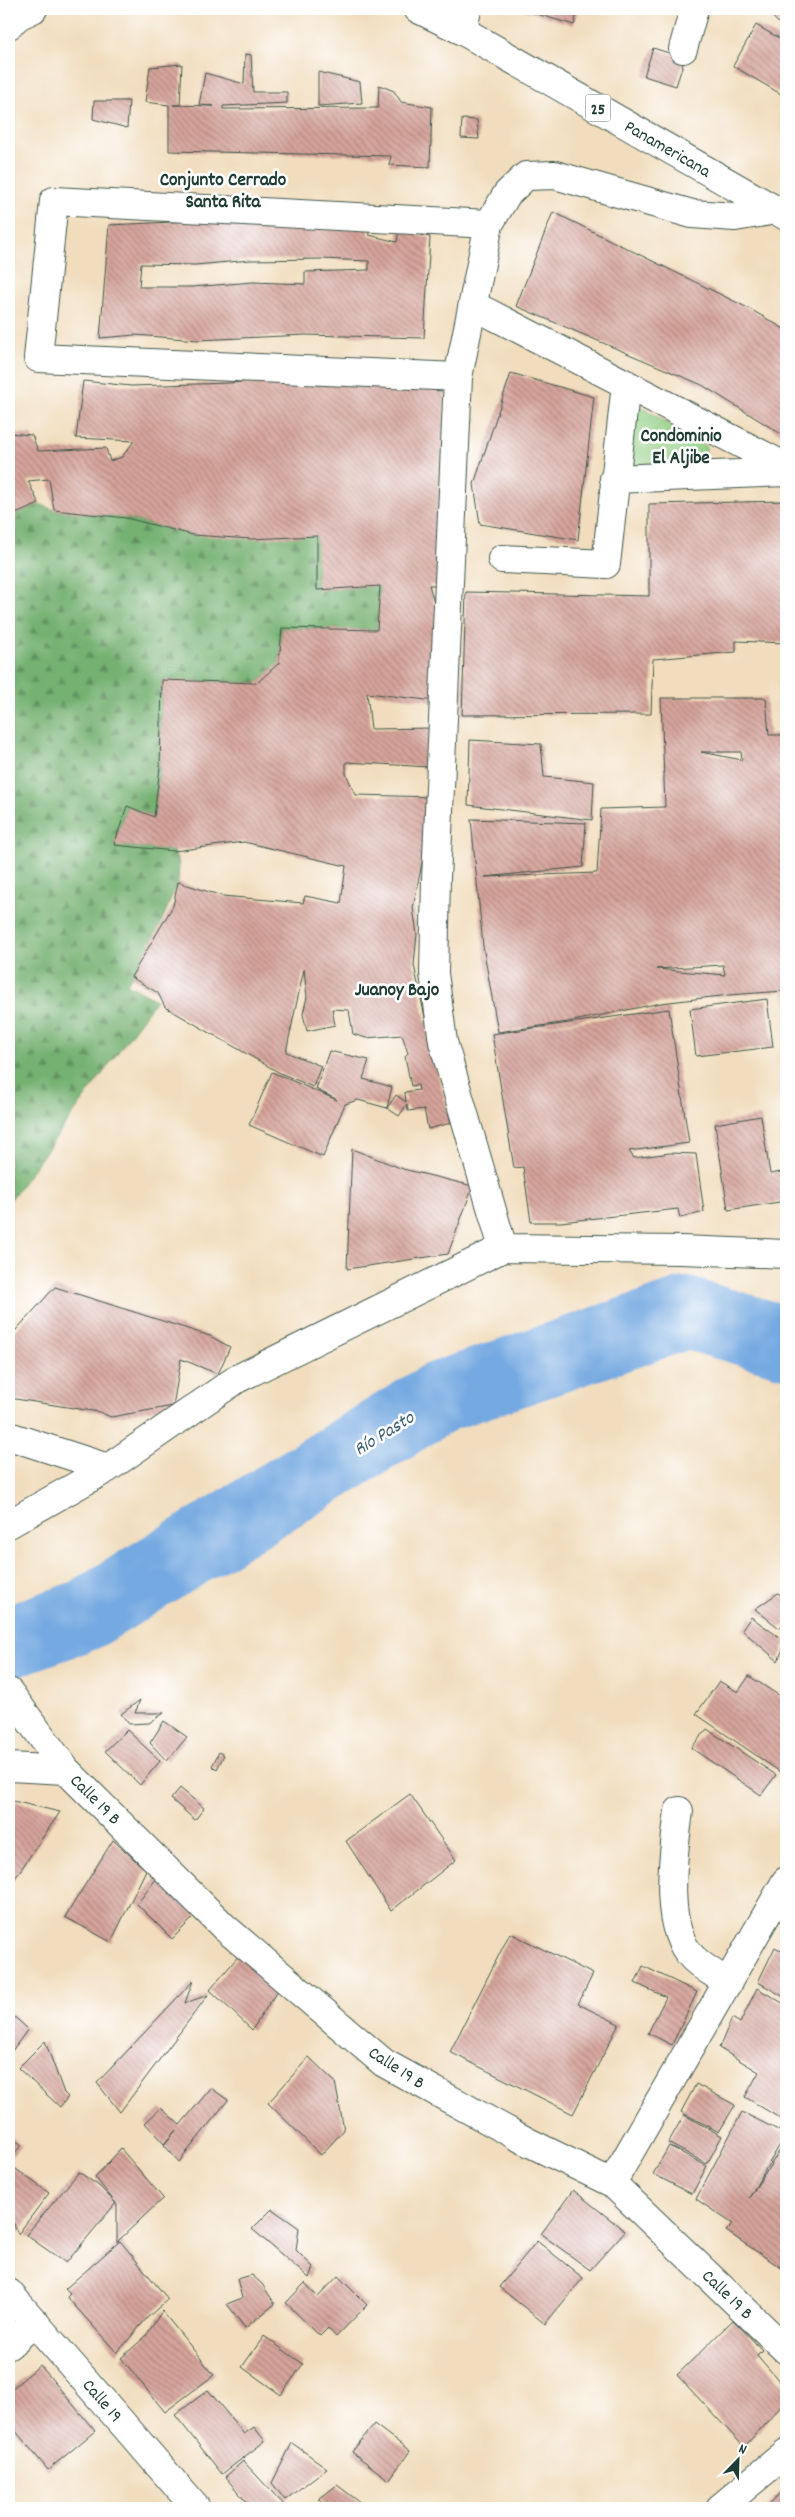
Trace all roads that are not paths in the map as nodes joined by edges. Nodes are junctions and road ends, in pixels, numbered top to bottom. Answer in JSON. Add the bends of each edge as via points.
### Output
{"nodes":[{"id":1,"x":33,"y":9,"type":"edge"},
{"id":2,"x":418,"y":9,"type":"edge"},
{"id":3,"x":694,"y":9,"type":"edge"},
{"id":4,"x":465,"y":20,"type":"edge"},
{"id":5,"x":9,"y":25,"type":"edge"},
{"id":6,"x":683,"y":49,"type":"dead end"},
{"id":7,"x":781,"y":213,"type":"edge"},
{"id":8,"x":489,"y":224,"type":"junction"},
{"id":9,"x":473,"y":305,"type":"junction"},
{"id":10,"x":458,"y":377,"type":"junction"},
{"id":11,"x":626,"y":384,"type":"junction"},
{"id":12,"x":786,"y":467,"type":"edge"},
{"id":13,"x":786,"y":472,"type":"edge"},
{"id":14,"x":614,"y":479,"type":"junction"},
{"id":15,"x":502,"y":559,"type":"dead end"},
{"id":16,"x":503,"y":1248,"type":"junction"},
{"id":17,"x":786,"y":1254,"type":"edge"},
{"id":18,"x":9,"y":1436,"type":"edge"},
{"id":19,"x":108,"y":1468,"type":"junction"},
{"id":20,"x":9,"y":1524,"type":"edge"},
{"id":21,"x":9,"y":1692,"type":"edge"},
{"id":22,"x":9,"y":1766,"type":"edge"},
{"id":23,"x":66,"y":1770,"type":"junction"},
{"id":24,"x":679,"y":1810,"type":"dead end"},
{"id":25,"x":786,"y":1882,"type":"edge"},
{"id":26,"x":728,"y":1983,"type":"junction"},
{"id":27,"x":612,"y":2183,"type":"junction"},
{"id":28,"x":9,"y":2293,"type":"edge"},
{"id":29,"x":35,"y":2322,"type":"junction"},
{"id":30,"x":9,"y":2345,"type":"edge"},
{"id":31,"x":786,"y":2350,"type":"edge"},
{"id":32,"x":786,"y":2453,"type":"edge"},
{"id":33,"x":196,"y":2508,"type":"edge"},
{"id":34,"x":720,"y":2508,"type":"edge"}],
"edges":[{"from":1,"to":5,"type":"street"},
{"from":2,"to":4,"type":"street","name":"Panamericana","number":"25"},
{"from":3,"to":6,"type":"street"},
{"from":4,"to":7,"type":"street","name":"Panamericana","number":"25"},
{"from":7,"to":8,"type":"street","via":[[735,217],[692,214],[556,175],[526,176],[507,194]]},
{"from":8,"to":9,"type":"street"},
{"from":8,"to":10,"type":"street","via":[[54,201],[38,358]]},
{"from":9,"to":10,"type":"street"},
{"from":9,"to":11,"type":"street"},
{"from":10,"to":16,"type":"street","via":[[434,973],[443,1042]]},
{"from":11,"to":12,"type":"street"},
{"from":11,"to":14,"type":"street"},
{"from":13,"to":14,"type":"street"},
{"from":14,"to":15,"type":"street","via":[[606,564]]},
{"from":16,"to":17,"type":"street"},
{"from":16,"to":19,"type":"street","via":[[237,1379]]},
{"from":18,"to":19,"type":"street"},
{"from":19,"to":20,"type":"street"},
{"from":21,"to":23,"type":"street","name":"Calle 19 B"},
{"from":22,"to":23,"type":"street"},
{"from":23,"to":27,"type":"street","name":"Calle 19 B","via":[[224,1927],[384,2063],[526,2141]]},
{"from":24,"to":26,"type":"street","via":[[672,1875],[678,1935],[693,1958]]},
{"from":25,"to":26,"type":"street"},
{"from":26,"to":27,"type":"street"},
{"from":27,"to":31,"type":"street","name":"Calle 19 B"},
{"from":28,"to":29,"type":"street","name":"Calle 19"},
{"from":29,"to":30,"type":"street"},
{"from":29,"to":33,"type":"street","name":"Calle 19"},
{"from":32,"to":34,"type":"street"}]}
